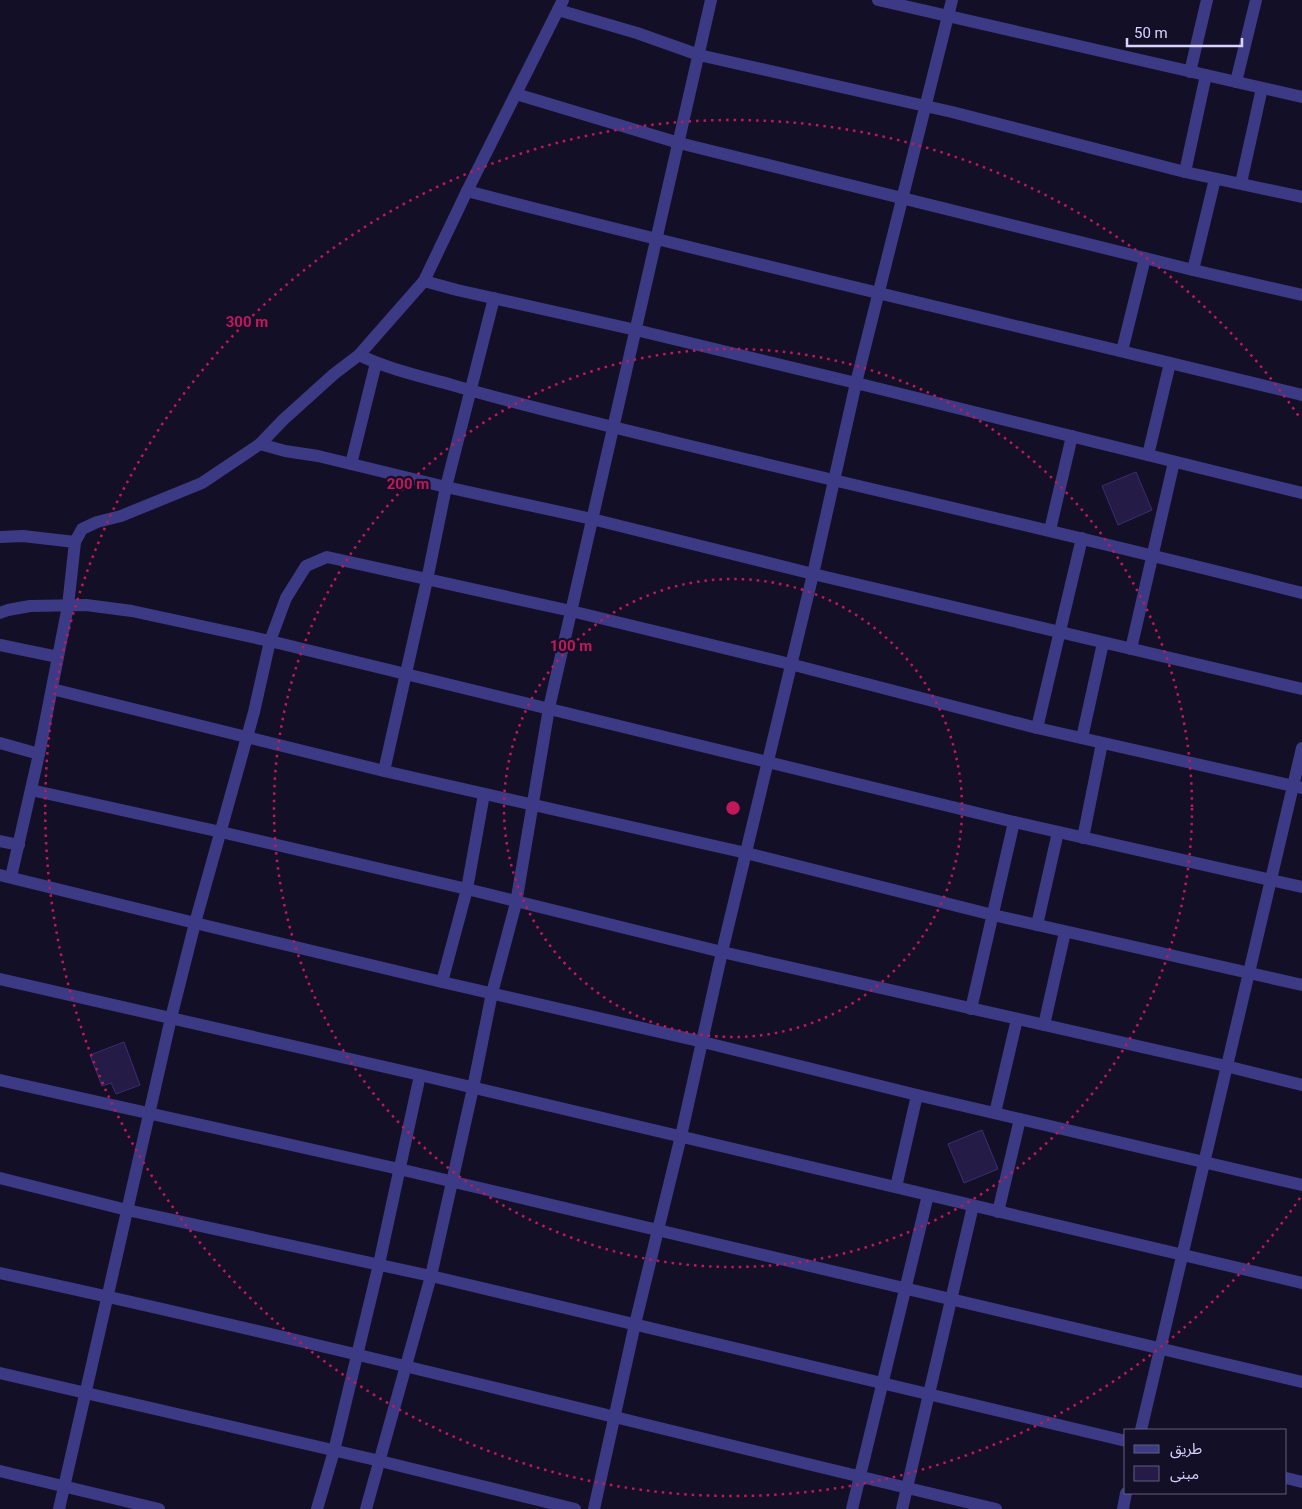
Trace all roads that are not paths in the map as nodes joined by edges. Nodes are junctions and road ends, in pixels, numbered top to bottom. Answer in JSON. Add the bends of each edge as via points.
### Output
{"nodes":[{"id":1,"x":711,"y":0,"type":"edge"},
{"id":2,"x":878,"y":0,"type":"edge"},
{"id":3,"x":952,"y":0,"type":"edge"},
{"id":4,"x":1207,"y":0,"type":"edge"},
{"id":5,"x":1256,"y":0,"type":"edge"},
{"id":6,"x":560,"y":5,"type":"edge"},
{"id":7,"x":948,"y":16,"type":"junction"},
{"id":8,"x":699,"y":55,"type":"junction"},
{"id":9,"x":1190,"y":72,"type":"junction"},
{"id":10,"x":1206,"y":75,"type":"junction"},
{"id":11,"x":1236,"y":82,"type":"junction"},
{"id":12,"x":1262,"y":88,"type":"junction"},
{"id":13,"x":516,"y":94,"type":"junction"},
{"id":14,"x":1302,"y":97,"type":"edge"},
{"id":15,"x":926,"y":106,"type":"junction"},
{"id":16,"x":678,"y":143,"type":"junction"},
{"id":17,"x":1185,"y":172,"type":"junction"},
{"id":18,"x":1215,"y":179,"type":"junction"},
{"id":19,"x":1241,"y":183,"type":"junction"},
{"id":20,"x":467,"y":191,"type":"junction"},
{"id":21,"x":1302,"y":197,"type":"edge"},
{"id":22,"x":902,"y":198,"type":"junction"},
{"id":23,"x":656,"y":240,"type":"junction"},
{"id":24,"x":1145,"y":258,"type":"junction"},
{"id":25,"x":1193,"y":270,"type":"junction"},
{"id":26,"x":424,"y":281,"type":"junction"},
{"id":27,"x":878,"y":292,"type":"junction"},
{"id":28,"x":1302,"y":295,"type":"edge"},
{"id":29,"x":494,"y":298,"type":"junction"},
{"id":30,"x":636,"y":330,"type":"junction"},
{"id":31,"x":1122,"y":351,"type":"junction"},
{"id":32,"x":359,"y":355,"type":"junction"},
{"id":33,"x":376,"y":363,"type":"junction"},
{"id":34,"x":1170,"y":363,"type":"junction"},
{"id":35,"x":856,"y":382,"type":"junction"},
{"id":36,"x":471,"y":390,"type":"junction"},
{"id":37,"x":1302,"y":395,"type":"edge"},
{"id":38,"x":613,"y":427,"type":"junction"},
{"id":39,"x":1072,"y":436,"type":"junction"},
{"id":40,"x":260,"y":444,"type":"junction"},
{"id":41,"x":1148,"y":455,"type":"junction"},
{"id":42,"x":1174,"y":462,"type":"junction"},
{"id":43,"x":351,"y":464,"type":"junction"},
{"id":44,"x":834,"y":480,"type":"junction"},
{"id":45,"x":446,"y":487,"type":"junction"},
{"id":46,"x":1302,"y":493,"type":"edge"},
{"id":47,"x":592,"y":519,"type":"junction"},
{"id":48,"x":1050,"y":530,"type":"junction"},
{"id":49,"x":0,"y":537,"type":"edge"},
{"id":50,"x":1082,"y":538,"type":"junction"},
{"id":51,"x":75,"y":542,"type":"junction"},
{"id":52,"x":1153,"y":555,"type":"junction"},
{"id":53,"x":813,"y":574,"type":"junction"},
{"id":54,"x":427,"y":580,"type":"junction"},
{"id":55,"x":1302,"y":593,"type":"edge"},
{"id":56,"x":68,"y":606,"type":"junction"},
{"id":57,"x":571,"y":611,"type":"junction"},
{"id":58,"x":0,"y":613,"type":"edge"},
{"id":59,"x":1059,"y":632,"type":"junction"},
{"id":60,"x":270,"y":641,"type":"junction"},
{"id":61,"x":1103,"y":643,"type":"junction"},
{"id":62,"x":0,"y":645,"type":"edge"},
{"id":63,"x":1131,"y":649,"type":"junction"},
{"id":64,"x":58,"y":657,"type":"junction"},
{"id":65,"x":790,"y":664,"type":"junction"},
{"id":66,"x":405,"y":675,"type":"junction"},
{"id":67,"x":52,"y":689,"type":"junction"},
{"id":68,"x":1302,"y":689,"type":"edge"},
{"id":69,"x":549,"y":708,"type":"junction"},
{"id":70,"x":1037,"y":728,"type":"junction"},
{"id":71,"x":247,"y":738,"type":"junction"},
{"id":72,"x":1082,"y":738,"type":"junction"},
{"id":73,"x":0,"y":743,"type":"edge"},
{"id":74,"x":1102,"y":743,"type":"junction"},
{"id":75,"x":1302,"y":748,"type":"edge"},
{"id":76,"x":39,"y":754,"type":"junction"},
{"id":77,"x":768,"y":762,"type":"junction"},
{"id":78,"x":384,"y":771,"type":"junction"},
{"id":79,"x":1298,"y":787,"type":"edge"},
{"id":80,"x":31,"y":790,"type":"junction"},
{"id":81,"x":484,"y":794,"type":"junction"},
{"id":82,"x":532,"y":804,"type":"junction"},
{"id":83,"x":1014,"y":822,"type":"junction"},
{"id":84,"x":221,"y":832,"type":"junction"},
{"id":85,"x":1058,"y":832,"type":"junction"},
{"id":86,"x":1083,"y":838,"type":"junction"},
{"id":87,"x":0,"y":841,"type":"edge"},
{"id":88,"x":19,"y":845,"type":"junction"},
{"id":89,"x":746,"y":853,"type":"junction"},
{"id":90,"x":6,"y":876,"type":"edge"},
{"id":91,"x":1271,"y":879,"type":"junction"},
{"id":92,"x":1302,"y":887,"type":"edge"},
{"id":93,"x":467,"y":889,"type":"junction"},
{"id":94,"x":516,"y":902,"type":"junction"},
{"id":95,"x":993,"y":915,"type":"junction"},
{"id":96,"x":195,"y":923,"type":"junction"},
{"id":97,"x":1037,"y":925,"type":"junction"},
{"id":98,"x":1065,"y":932,"type":"junction"},
{"id":99,"x":722,"y":952,"type":"junction"},
{"id":100,"x":1248,"y":972,"type":"junction"},
{"id":101,"x":0,"y":979,"type":"edge"},
{"id":102,"x":442,"y":982,"type":"junction"},
{"id":103,"x":1302,"y":985,"type":"edge"},
{"id":104,"x":492,"y":992,"type":"junction"},
{"id":105,"x":971,"y":1009,"type":"junction"},
{"id":106,"x":171,"y":1018,"type":"junction"},
{"id":107,"x":1017,"y":1019,"type":"junction"},
{"id":108,"x":1044,"y":1025,"type":"junction"},
{"id":109,"x":703,"y":1042,"type":"junction"},
{"id":110,"x":1226,"y":1066,"type":"junction"},
{"id":111,"x":420,"y":1075,"type":"junction"},
{"id":112,"x":0,"y":1080,"type":"edge"},
{"id":113,"x":1302,"y":1085,"type":"edge"},
{"id":114,"x":473,"y":1088,"type":"junction"},
{"id":115,"x":917,"y":1096,"type":"junction"},
{"id":116,"x":995,"y":1113,"type":"junction"},
{"id":117,"x":149,"y":1115,"type":"junction"},
{"id":118,"x":1020,"y":1119,"type":"junction"},
{"id":119,"x":681,"y":1136,"type":"junction"},
{"id":120,"x":1203,"y":1161,"type":"junction"},
{"id":121,"x":399,"y":1169,"type":"junction"},
{"id":122,"x":0,"y":1178,"type":"edge"},
{"id":123,"x":452,"y":1183,"type":"junction"},
{"id":124,"x":1302,"y":1185,"type":"edge"},
{"id":125,"x":896,"y":1187,"type":"junction"},
{"id":126,"x":928,"y":1195,"type":"junction"},
{"id":127,"x":973,"y":1206,"type":"junction"},
{"id":128,"x":127,"y":1210,"type":"junction"},
{"id":129,"x":998,"y":1212,"type":"junction"},
{"id":130,"x":658,"y":1231,"type":"junction"},
{"id":131,"x":1182,"y":1254,"type":"junction"},
{"id":132,"x":378,"y":1264,"type":"junction"},
{"id":133,"x":0,"y":1273,"type":"edge"},
{"id":134,"x":432,"y":1276,"type":"junction"},
{"id":135,"x":1302,"y":1283,"type":"edge"},
{"id":136,"x":905,"y":1288,"type":"junction"},
{"id":137,"x":108,"y":1296,"type":"junction"},
{"id":138,"x":951,"y":1299,"type":"junction"},
{"id":139,"x":635,"y":1324,"type":"junction"},
{"id":140,"x":1159,"y":1348,"type":"junction"},
{"id":141,"x":356,"y":1355,"type":"junction"},
{"id":142,"x":406,"y":1365,"type":"junction"},
{"id":143,"x":0,"y":1373,"type":"edge"},
{"id":144,"x":1302,"y":1382,"type":"edge"},
{"id":145,"x":882,"y":1383,"type":"junction"},
{"id":146,"x":86,"y":1393,"type":"junction"},
{"id":147,"x":929,"y":1394,"type":"junction"},
{"id":148,"x":615,"y":1418,"type":"junction"},
{"id":149,"x":1141,"y":1429,"type":"edge"},
{"id":150,"x":1124,"y":1441,"type":"edge"},
{"id":151,"x":334,"y":1451,"type":"junction"},
{"id":152,"x":380,"y":1461,"type":"junction"},
{"id":153,"x":0,"y":1471,"type":"edge"},
{"id":154,"x":860,"y":1477,"type":"junction"},
{"id":155,"x":1287,"y":1478,"type":"edge"},
{"id":156,"x":1302,"y":1482,"type":"edge"},
{"id":157,"x":64,"y":1487,"type":"junction"},
{"id":158,"x":907,"y":1488,"type":"junction"},
{"id":159,"x":1126,"y":1494,"type":"edge"},
{"id":160,"x":59,"y":1509,"type":"edge"},
{"id":161,"x":159,"y":1509,"type":"edge"},
{"id":162,"x":317,"y":1509,"type":"edge"},
{"id":163,"x":366,"y":1509,"type":"edge"},
{"id":164,"x":575,"y":1509,"type":"edge"},
{"id":165,"x":594,"y":1509,"type":"edge"},
{"id":166,"x":852,"y":1509,"type":"edge"},
{"id":167,"x":902,"y":1509,"type":"edge"},
{"id":168,"x":996,"y":1509,"type":"edge"},
{"id":169,"x":1123,"y":1509,"type":"edge"}],
"edges":[{"from":1,"to":8,"type":"street"},
{"from":2,"to":7,"type":"street"},
{"from":3,"to":7,"type":"street"},
{"from":4,"to":9,"type":"street"},
{"from":5,"to":11,"type":"street"},
{"from":6,"to":8,"type":"street"},
{"from":6,"to":13,"type":"street"},
{"from":7,"to":9,"type":"street"},
{"from":7,"to":15,"type":"street"},
{"from":8,"to":15,"type":"street"},
{"from":8,"to":16,"type":"street"},
{"from":9,"to":10,"type":"street"},
{"from":10,"to":11,"type":"street"},
{"from":10,"to":17,"type":"street"},
{"from":11,"to":12,"type":"street"},
{"from":12,"to":14,"type":"street"},
{"from":12,"to":19,"type":"street"},
{"from":13,"to":16,"type":"street"},
{"from":13,"to":20,"type":"street"},
{"from":15,"to":17,"type":"street"},
{"from":15,"to":22,"type":"street"},
{"from":16,"to":22,"type":"street"},
{"from":16,"to":23,"type":"street"},
{"from":17,"to":18,"type":"street"},
{"from":18,"to":19,"type":"street"},
{"from":18,"to":25,"type":"street"},
{"from":19,"to":21,"type":"street"},
{"from":20,"to":23,"type":"street"},
{"from":20,"to":26,"type":"street"},
{"from":22,"to":24,"type":"street"},
{"from":22,"to":27,"type":"street"},
{"from":23,"to":27,"type":"street"},
{"from":23,"to":30,"type":"street"},
{"from":24,"to":25,"type":"street"},
{"from":24,"to":31,"type":"street"},
{"from":25,"to":28,"type":"street"},
{"from":26,"to":29,"type":"street"},
{"from":26,"to":32,"type":"street"},
{"from":27,"to":31,"type":"street"},
{"from":27,"to":35,"type":"street"},
{"from":29,"to":30,"type":"street"},
{"from":29,"to":36,"type":"street"},
{"from":30,"to":35,"type":"street"},
{"from":30,"to":38,"type":"street"},
{"from":31,"to":34,"type":"street"},
{"from":32,"to":33,"type":"street"},
{"from":32,"to":40,"type":"street","via":[[334,374]]},
{"from":33,"to":36,"type":"street"},
{"from":33,"to":43,"type":"street"},
{"from":34,"to":37,"type":"street"},
{"from":34,"to":41,"type":"street"},
{"from":35,"to":39,"type":"street"},
{"from":35,"to":44,"type":"street"},
{"from":36,"to":38,"type":"street"},
{"from":36,"to":45,"type":"street"},
{"from":38,"to":44,"type":"street"},
{"from":38,"to":47,"type":"street"},
{"from":39,"to":41,"type":"street"},
{"from":39,"to":48,"type":"street"},
{"from":40,"to":43,"type":"street"},
{"from":40,"to":51,"type":"street","via":[[202,483],[82,529]]},
{"from":41,"to":42,"type":"street"},
{"from":42,"to":46,"type":"street"},
{"from":42,"to":52,"type":"street"},
{"from":43,"to":45,"type":"street"},
{"from":44,"to":48,"type":"street"},
{"from":44,"to":53,"type":"street"},
{"from":45,"to":47,"type":"street"},
{"from":45,"to":54,"type":"street"},
{"from":47,"to":53,"type":"street"},
{"from":47,"to":57,"type":"street"},
{"from":48,"to":50,"type":"street"},
{"from":49,"to":51,"type":"street","via":[[23,536]]},
{"from":50,"to":52,"type":"street"},
{"from":50,"to":59,"type":"street"},
{"from":51,"to":56,"type":"street"},
{"from":52,"to":55,"type":"street"},
{"from":52,"to":63,"type":"street"},
{"from":53,"to":59,"type":"street"},
{"from":53,"to":65,"type":"street"},
{"from":54,"to":57,"type":"street"},
{"from":54,"to":60,"type":"street","via":[[328,557],[306,566],[286,598]]},
{"from":54,"to":66,"type":"street"},
{"from":56,"to":58,"type":"street","via":[[30,606]]},
{"from":56,"to":60,"type":"street","via":[[132,611]]},
{"from":56,"to":64,"type":"street"},
{"from":57,"to":65,"type":"street"},
{"from":57,"to":69,"type":"street"},
{"from":59,"to":61,"type":"street"},
{"from":59,"to":70,"type":"street"},
{"from":60,"to":66,"type":"street"},
{"from":60,"to":71,"type":"street"},
{"from":61,"to":63,"type":"street"},
{"from":61,"to":72,"type":"street"},
{"from":62,"to":64,"type":"street"},
{"from":63,"to":68,"type":"street"},
{"from":64,"to":67,"type":"street"},
{"from":65,"to":70,"type":"street"},
{"from":65,"to":77,"type":"street"},
{"from":66,"to":69,"type":"street"},
{"from":66,"to":78,"type":"street"},
{"from":67,"to":71,"type":"street"},
{"from":67,"to":76,"type":"street"},
{"from":69,"to":77,"type":"street"},
{"from":69,"to":82,"type":"street"},
{"from":70,"to":72,"type":"street"},
{"from":71,"to":78,"type":"street"},
{"from":71,"to":84,"type":"street"},
{"from":72,"to":74,"type":"street"},
{"from":73,"to":76,"type":"street"},
{"from":74,"to":79,"type":"street"},
{"from":74,"to":86,"type":"street"},
{"from":75,"to":79,"type":"street"},
{"from":76,"to":80,"type":"street"},
{"from":77,"to":83,"type":"street"},
{"from":77,"to":89,"type":"street"},
{"from":78,"to":81,"type":"street"},
{"from":79,"to":91,"type":"street"},
{"from":80,"to":84,"type":"street"},
{"from":80,"to":88,"type":"street"},
{"from":81,"to":82,"type":"street"},
{"from":81,"to":93,"type":"street"},
{"from":82,"to":89,"type":"street"},
{"from":82,"to":94,"type":"street"},
{"from":83,"to":85,"type":"street"},
{"from":83,"to":95,"type":"street"},
{"from":84,"to":93,"type":"street"},
{"from":84,"to":96,"type":"street"},
{"from":85,"to":86,"type":"street"},
{"from":85,"to":97,"type":"street"},
{"from":86,"to":91,"type":"street"},
{"from":87,"to":88,"type":"street"},
{"from":88,"to":90,"type":"street"},
{"from":89,"to":95,"type":"street"},
{"from":89,"to":99,"type":"street"},
{"from":90,"to":96,"type":"street"},
{"from":91,"to":92,"type":"street"},
{"from":91,"to":100,"type":"street"},
{"from":93,"to":94,"type":"street"},
{"from":93,"to":102,"type":"street"},
{"from":94,"to":99,"type":"street"},
{"from":94,"to":104,"type":"street"},
{"from":95,"to":97,"type":"street"},
{"from":95,"to":105,"type":"street"},
{"from":96,"to":102,"type":"street"},
{"from":96,"to":106,"type":"street"},
{"from":97,"to":98,"type":"street"},
{"from":98,"to":100,"type":"street"},
{"from":98,"to":108,"type":"street"},
{"from":99,"to":105,"type":"street"},
{"from":99,"to":109,"type":"street"},
{"from":100,"to":103,"type":"street"},
{"from":100,"to":110,"type":"street"},
{"from":101,"to":106,"type":"street"},
{"from":102,"to":104,"type":"street"},
{"from":104,"to":109,"type":"street"},
{"from":104,"to":114,"type":"street"},
{"from":105,"to":107,"type":"street"},
{"from":106,"to":111,"type":"street"},
{"from":106,"to":117,"type":"street"},
{"from":107,"to":108,"type":"street"},
{"from":107,"to":116,"type":"street"},
{"from":108,"to":110,"type":"street"},
{"from":109,"to":115,"type":"street"},
{"from":109,"to":119,"type":"street"},
{"from":110,"to":113,"type":"street"},
{"from":110,"to":120,"type":"street"},
{"from":111,"to":114,"type":"street"},
{"from":111,"to":121,"type":"street"},
{"from":112,"to":117,"type":"street"},
{"from":114,"to":119,"type":"street"},
{"from":114,"to":123,"type":"street"},
{"from":115,"to":116,"type":"street"},
{"from":115,"to":125,"type":"street"},
{"from":116,"to":118,"type":"street"},
{"from":117,"to":121,"type":"street"},
{"from":117,"to":128,"type":"street"},
{"from":118,"to":120,"type":"street"},
{"from":118,"to":129,"type":"street"},
{"from":119,"to":125,"type":"street"},
{"from":119,"to":130,"type":"street"},
{"from":120,"to":124,"type":"street"},
{"from":120,"to":131,"type":"street"},
{"from":121,"to":123,"type":"street"},
{"from":121,"to":132,"type":"street"},
{"from":122,"to":128,"type":"street"},
{"from":123,"to":130,"type":"street"},
{"from":123,"to":134,"type":"street"},
{"from":125,"to":126,"type":"street"},
{"from":126,"to":127,"type":"street"},
{"from":126,"to":136,"type":"street"},
{"from":127,"to":129,"type":"street"},
{"from":127,"to":138,"type":"street"},
{"from":128,"to":132,"type":"street"},
{"from":128,"to":137,"type":"street"},
{"from":129,"to":131,"type":"street"},
{"from":130,"to":136,"type":"street"},
{"from":130,"to":139,"type":"street"},
{"from":131,"to":135,"type":"street"},
{"from":131,"to":140,"type":"street"},
{"from":132,"to":134,"type":"street"},
{"from":132,"to":141,"type":"street"},
{"from":133,"to":137,"type":"street"},
{"from":134,"to":139,"type":"street"},
{"from":134,"to":142,"type":"street"},
{"from":136,"to":138,"type":"street"},
{"from":136,"to":145,"type":"street"},
{"from":137,"to":141,"type":"street"},
{"from":137,"to":146,"type":"street"},
{"from":138,"to":140,"type":"street"},
{"from":138,"to":147,"type":"street"},
{"from":139,"to":145,"type":"street"},
{"from":139,"to":148,"type":"street"},
{"from":140,"to":144,"type":"street"},
{"from":140,"to":149,"type":"street"},
{"from":141,"to":142,"type":"street"},
{"from":141,"to":151,"type":"street"},
{"from":142,"to":148,"type":"street"},
{"from":142,"to":152,"type":"street"},
{"from":143,"to":146,"type":"street"},
{"from":145,"to":147,"type":"street"},
{"from":145,"to":154,"type":"street"},
{"from":146,"to":151,"type":"street"},
{"from":146,"to":157,"type":"street"},
{"from":147,"to":150,"type":"street"},
{"from":147,"to":158,"type":"street"},
{"from":148,"to":154,"type":"street"},
{"from":148,"to":165,"type":"street"},
{"from":151,"to":152,"type":"street"},
{"from":151,"to":162,"type":"street"},
{"from":152,"to":163,"type":"street"},
{"from":152,"to":164,"type":"street"},
{"from":153,"to":157,"type":"street"},
{"from":154,"to":158,"type":"street"},
{"from":154,"to":166,"type":"street"},
{"from":155,"to":156,"type":"street"},
{"from":157,"to":160,"type":"street"},
{"from":157,"to":161,"type":"street"},
{"from":158,"to":167,"type":"street"},
{"from":158,"to":168,"type":"street"},
{"from":159,"to":169,"type":"street"}]}
